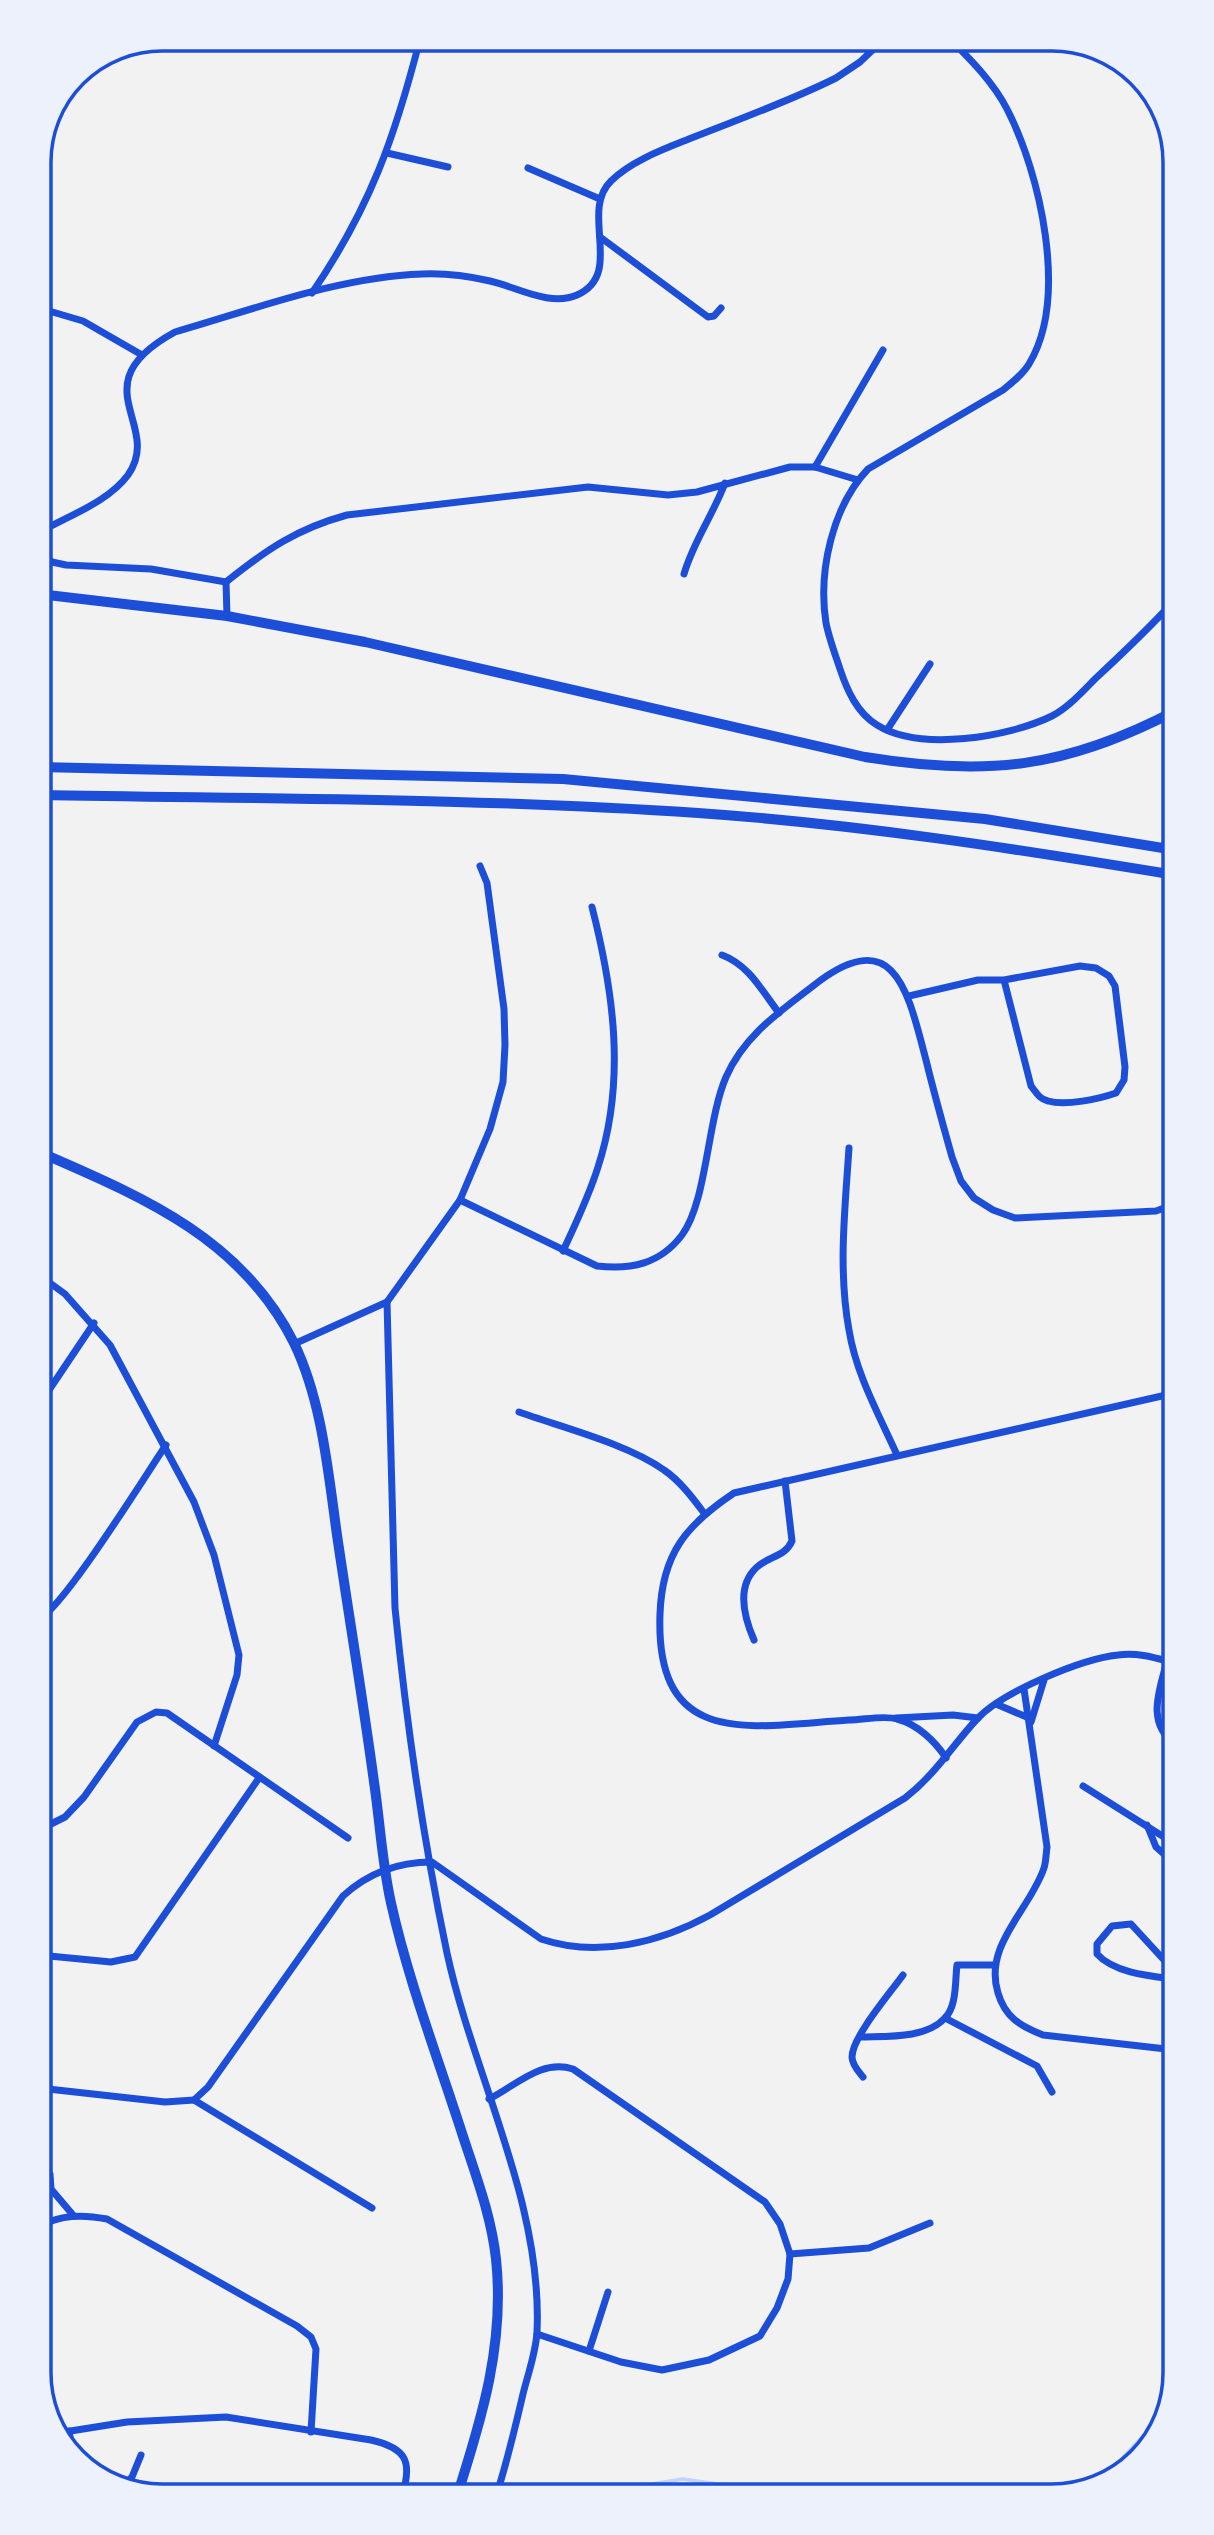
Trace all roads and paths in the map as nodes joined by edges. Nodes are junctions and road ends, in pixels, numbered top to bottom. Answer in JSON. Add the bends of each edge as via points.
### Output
{"nodes":[{"id":1,"x":416,"y":51,"type":"edge"},
{"id":2,"x":871,"y":51,"type":"edge"},
{"id":3,"x":961,"y":51,"type":"edge"},
{"id":4,"x":387,"y":153,"type":"junction"},
{"id":5,"x":448,"y":167,"type":"dead end"},
{"id":6,"x":528,"y":168,"type":"dead end"},
{"id":7,"x":600,"y":200,"type":"junction"},
{"id":8,"x":600,"y":237,"type":"junction"},
{"id":9,"x":311,"y":293,"type":"junction"},
{"id":10,"x":721,"y":308,"type":"dead end"},
{"id":11,"x":51,"y":312,"type":"edge"},
{"id":12,"x":883,"y":350,"type":"dead end"},
{"id":13,"x":142,"y":355,"type":"junction"},
{"id":14,"x":815,"y":467,"type":"junction"},
{"id":15,"x":858,"y":480,"type":"junction"},
{"id":16,"x":725,"y":484,"type":"junction"},
{"id":17,"x":51,"y":526,"type":"edge"},
{"id":18,"x":51,"y":561,"type":"edge"},
{"id":19,"x":684,"y":574,"type":"dead end"},
{"id":20,"x":226,"y":582,"type":"junction"},
{"id":21,"x":51,"y":595,"type":"edge"},
{"id":22,"x":1163,"y":611,"type":"edge"},
{"id":23,"x":226,"y":616,"type":"junction"},
{"id":24,"x":930,"y":664,"type":"dead end"},
{"id":25,"x":1163,"y":716,"type":"edge"},
{"id":26,"x":887,"y":730,"type":"junction"},
{"id":27,"x":51,"y":767,"type":"edge"},
{"id":28,"x":51,"y":795,"type":"edge"},
{"id":29,"x":1163,"y":848,"type":"edge"},
{"id":30,"x":481,"y":866,"type":"dead end"},
{"id":31,"x":1163,"y":873,"type":"edge"},
{"id":32,"x":592,"y":907,"type":"dead end"},
{"id":33,"x":722,"y":955,"type":"dead end"},
{"id":34,"x":1004,"y":980,"type":"junction"},
{"id":35,"x":909,"y":996,"type":"junction"},
{"id":36,"x":779,"y":1013,"type":"junction"},
{"id":37,"x":849,"y":1148,"type":"dead end"},
{"id":38,"x":51,"y":1157,"type":"edge"},
{"id":39,"x":460,"y":1200,"type":"junction"},
{"id":40,"x":1163,"y":1209,"type":"edge"},
{"id":41,"x":563,"y":1251,"type":"junction"},
{"id":42,"x":51,"y":1284,"type":"edge"},
{"id":43,"x":387,"y":1301,"type":"junction"},
{"id":44,"x":94,"y":1323,"type":"junction"},
{"id":45,"x":294,"y":1344,"type":"junction"},
{"id":46,"x":51,"y":1387,"type":"edge"},
{"id":47,"x":1163,"y":1396,"type":"edge"},
{"id":48,"x":519,"y":1412,"type":"dead end"},
{"id":49,"x":166,"y":1445,"type":"junction"},
{"id":50,"x":897,"y":1455,"type":"junction"},
{"id":51,"x":785,"y":1481,"type":"junction"},
{"id":52,"x":704,"y":1513,"type":"junction"},
{"id":53,"x":51,"y":1610,"type":"edge"},
{"id":54,"x":754,"y":1640,"type":"dead end"},
{"id":55,"x":1163,"y":1660,"type":"edge"},
{"id":56,"x":1044,"y":1680,"type":"junction"},
{"id":57,"x":1163,"y":1681,"type":"edge"},
{"id":58,"x":1024,"y":1689,"type":"junction"},
{"id":59,"x":995,"y":1704,"type":"junction"},
{"id":60,"x":895,"y":1718,"type":"junction"},
{"id":61,"x":978,"y":1718,"type":"junction"},
{"id":62,"x":1029,"y":1722,"type":"junction"},
{"id":63,"x":1163,"y":1732,"type":"edge"},
{"id":64,"x":214,"y":1746,"type":"junction"},
{"id":65,"x":946,"y":1758,"type":"junction"},
{"id":66,"x":259,"y":1778,"type":"junction"},
{"id":67,"x":1083,"y":1786,"type":"dead end"},
{"id":68,"x":51,"y":1824,"type":"edge"},
{"id":69,"x":1147,"y":1824,"type":"junction"},
{"id":70,"x":1163,"y":1835,"type":"edge"},
{"id":71,"x":348,"y":1838,"type":"dead end"},
{"id":72,"x":1163,"y":1853,"type":"edge"},
{"id":73,"x":432,"y":1862,"type":"junction"},
{"id":74,"x":385,"y":1869,"type":"junction"},
{"id":75,"x":51,"y":1956,"type":"edge"},
{"id":76,"x":1163,"y":1959,"type":"edge"},
{"id":77,"x":995,"y":1965,"type":"junction"},
{"id":78,"x":903,"y":1975,"type":"dead end"},
{"id":79,"x":1163,"y":1978,"type":"edge"},
{"id":80,"x":945,"y":2018,"type":"junction"},
{"id":81,"x":861,"y":2037,"type":"junction"},
{"id":82,"x":1163,"y":2049,"type":"edge"},
{"id":83,"x":863,"y":2077,"type":"dead end"},
{"id":84,"x":51,"y":2089,"type":"edge"},
{"id":85,"x":1052,"y":2092,"type":"dead end"},
{"id":86,"x":489,"y":2099,"type":"junction"},
{"id":87,"x":194,"y":2100,"type":"junction"},
{"id":88,"x":51,"y":2189,"type":"edge"},
{"id":89,"x":372,"y":2208,"type":"dead end"},
{"id":90,"x":73,"y":2215,"type":"junction"},
{"id":91,"x":51,"y":2222,"type":"edge"},
{"id":92,"x":930,"y":2223,"type":"dead end"},
{"id":93,"x":790,"y":2254,"type":"junction"},
{"id":94,"x":608,"y":2292,"type":"dead end"},
{"id":95,"x":537,"y":2334,"type":"junction"},
{"id":96,"x":589,"y":2351,"type":"junction"},
{"id":97,"x":68,"y":2432,"type":"edge"},
{"id":98,"x":311,"y":2432,"type":"junction"},
{"id":99,"x":141,"y":2455,"type":"dead end"},
{"id":100,"x":130,"y":2479,"type":"edge"},
{"id":101,"x":404,"y":2484,"type":"edge"},
{"id":102,"x":461,"y":2484,"type":"edge"},
{"id":103,"x":499,"y":2484,"type":"edge"}],
"edges":[{"from":1,"to":4,"type":"street"},
{"from":2,"to":7,"type":"street","via":[[829,81],[629,168],[610,182]]},
{"from":3,"to":15,"type":"street","via":[[1007,109],[1035,184],[1048,264],[1043,330],[1029,363],[1003,390],[868,469]]},
{"from":4,"to":5,"type":"street"},
{"from":4,"to":9,"type":"street","via":[[356,223]]},
{"from":6,"to":7,"type":"street"},
{"from":7,"to":8,"type":"street"},
{"from":8,"to":9,"type":"street","via":[[597,275],[586,290],[570,298],[551,298],[493,281],[443,274],[393,277]]},
{"from":8,"to":10,"type":"street","via":[[708,317]]},
{"from":9,"to":13,"type":"street","via":[[175,332]]},
{"from":11,"to":13,"type":"street","via":[[83,321]]},
{"from":12,"to":14,"type":"street"},
{"from":13,"to":17,"type":"street","via":[[125,390],[136,438],[134,463],[126,477],[102,498]]},
{"from":14,"to":15,"type":"street"},
{"from":14,"to":16,"type":"street","via":[[790,467]]},
{"from":15,"to":26,"type":"street","via":[[832,533],[826,565],[826,623],[848,692],[864,715]]},
{"from":16,"to":19,"type":"street"},
{"from":16,"to":20,"type":"street","via":[[668,495],[588,487],[347,515],[281,540]]},
{"from":18,"to":20,"type":"street","via":[[151,569]]},
{"from":20,"to":23,"type":"street"},
{"from":21,"to":23,"type":"main road"},
{"from":22,"to":26,"type":"street","via":[[1055,714],[1024,728],[986,737],[927,738]]},
{"from":23,"to":25,"type":"main road","via":[[365,642],[912,765],[1015,766],[1075,755]]},
{"from":24,"to":26,"type":"street"},
{"from":27,"to":29,"type":"main road","via":[[563,779],[972,817]]},
{"from":28,"to":31,"type":"main road","via":[[700,813],[978,843]]},
{"from":30,"to":39,"type":"street","via":[[504,1009],[503,1082],[490,1129]]},
{"from":32,"to":41,"type":"street","via":[[610,987],[615,1067],[599,1166]]},
{"from":33,"to":36,"type":"street","via":[[747,970]]},
{"from":34,"to":34,"type":"street","via":[[1080,966],[1109,976],[1115,986],[1125,1067],[1116,1093],[1049,1102],[1039,1096],[1031,1086]]},
{"from":34,"to":35,"type":"street","via":[[978,980]]},
{"from":35,"to":36,"type":"street","via":[[890,968],[861,960],[832,971]]},
{"from":35,"to":40,"type":"street","via":[[952,1157],[974,1198],[1015,1218]]},
{"from":36,"to":41,"type":"street","via":[[741,1050],[726,1079],[691,1222],[673,1247],[645,1264],[620,1269],[597,1266]]},
{"from":37,"to":50,"type":"street","via":[[842,1271],[849,1333],[864,1383]]},
{"from":38,"to":45,"type":"main road","via":[[134,1194],[181,1220],[221,1250],[273,1309]]},
{"from":39,"to":41,"type":"street"},
{"from":39,"to":43,"type":"street"},
{"from":42,"to":44,"type":"street"},
{"from":43,"to":45,"type":"street"},
{"from":43,"to":73,"type":"street","via":[[395,1608]]},
{"from":44,"to":46,"type":"street"},
{"from":44,"to":49,"type":"street"},
{"from":45,"to":74,"type":"main road","via":[[319,1421],[327,1464]]},
{"from":47,"to":50,"type":"street"},
{"from":48,"to":52,"type":"street","via":[[663,1469],[681,1483]]},
{"from":49,"to":53,"type":"street"},
{"from":49,"to":64,"type":"street","via":[[214,1555],[239,1655]]},
{"from":50,"to":51,"type":"street"},
{"from":51,"to":52,"type":"street","via":[[734,1493]]},
{"from":51,"to":54,"type":"street","via":[[792,1541],[785,1552],[757,1567],[744,1590],[747,1624]]},
{"from":52,"to":60,"type":"street","via":[[678,1544],[661,1588],[663,1662],[670,1686],[684,1704],[722,1725]]},
{"from":55,"to":56,"type":"street","via":[[1117,1655]]},
{"from":56,"to":58,"type":"street"},
{"from":56,"to":62,"type":"street"},
{"from":57,"to":63,"type":"street","via":[[1156,1715]]},
{"from":58,"to":59,"type":"street"},
{"from":58,"to":62,"type":"street"},
{"from":59,"to":61,"type":"street"},
{"from":59,"to":62,"type":"street"},
{"from":60,"to":61,"type":"street"},
{"from":60,"to":65,"type":"street","via":[[921,1731]]},
{"from":61,"to":65,"type":"street"},
{"from":62,"to":77,"type":"street","via":[[1047,1847],[1044,1869]]},
{"from":64,"to":66,"type":"street"},
{"from":64,"to":68,"type":"street","via":[[167,1713],[145,1715],[75,1807]]},
{"from":65,"to":73,"type":"street","via":[[905,1798],[680,1932],[651,1941],[583,1949],[541,1940]]},
{"from":66,"to":71,"type":"street"},
{"from":66,"to":75,"type":"street","via":[[135,1957],[111,1962]]},
{"from":67,"to":69,"type":"street"},
{"from":69,"to":70,"type":"street"},
{"from":69,"to":72,"type":"street"},
{"from":73,"to":74,"type":"street"},
{"from":73,"to":86,"type":"street","via":[[447,1953]]},
{"from":74,"to":87,"type":"street","via":[[359,1881],[343,1896],[208,2087]]},
{"from":74,"to":102,"type":"main road","via":[[411,1980],[488,2213],[496,2260],[494,2366]]},
{"from":76,"to":79,"type":"street","via":[[1131,1924],[1112,1926],[1097,1944],[1097,1954],[1104,1962]]},
{"from":77,"to":80,"type":"street","via":[[957,1965],[953,2003]]},
{"from":77,"to":82,"type":"street","via":[[1002,2007],[1023,2028],[1043,2035]]},
{"from":78,"to":81,"type":"street"},
{"from":80,"to":81,"type":"street","via":[[916,2032]]},
{"from":80,"to":85,"type":"street","via":[[1037,2066]]},
{"from":81,"to":83,"type":"street","via":[[852,2057]]},
{"from":84,"to":87,"type":"street","via":[[165,2102]]},
{"from":86,"to":93,"type":"street","via":[[540,2067],[573,2069],[765,2202],[780,2224]]},
{"from":86,"to":95,"type":"street","via":[[514,2172],[527,2231]]},
{"from":87,"to":89,"type":"street"},
{"from":88,"to":90,"type":"street"},
{"from":90,"to":91,"type":"street"},
{"from":90,"to":98,"type":"street","via":[[116,2224],[311,2337],[317,2349]]},
{"from":92,"to":93,"type":"street","via":[[869,2248]]},
{"from":93,"to":96,"type":"street","via":[[788,2279],[770,2325],[740,2346],[709,2360],[662,2370]]},
{"from":94,"to":96,"type":"street"},
{"from":95,"to":96,"type":"street"},
{"from":95,"to":103,"type":"street"},
{"from":97,"to":98,"type":"street","via":[[127,2422],[226,2417]]},
{"from":98,"to":101,"type":"street","via":[[393,2445],[402,2452],[407,2466]]},
{"from":99,"to":100,"type":"street"}]}
